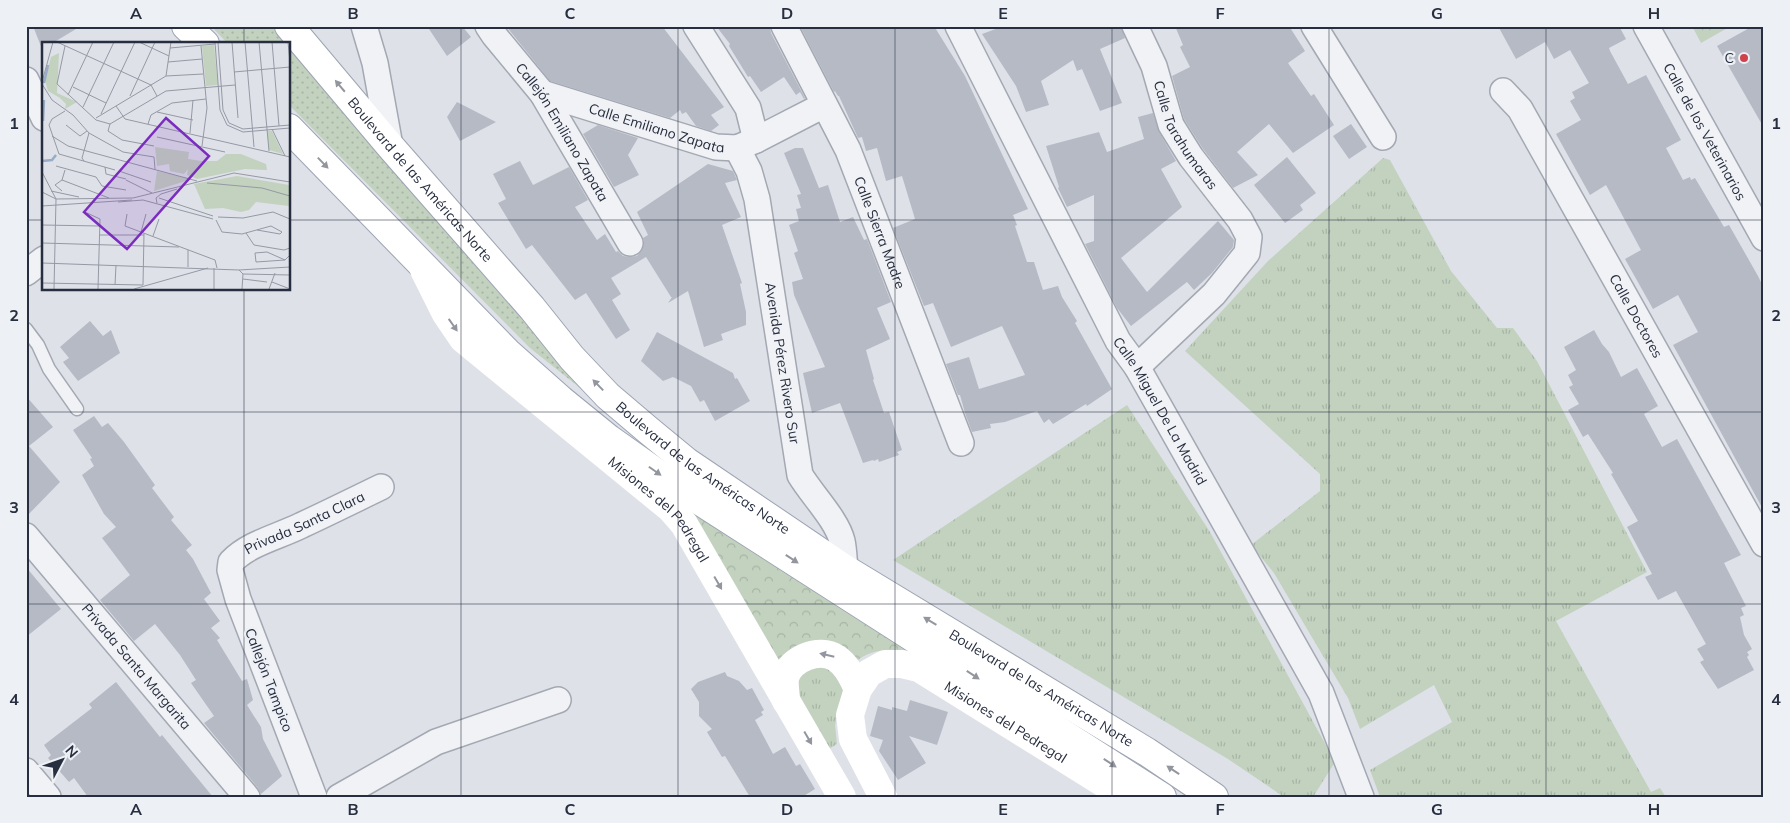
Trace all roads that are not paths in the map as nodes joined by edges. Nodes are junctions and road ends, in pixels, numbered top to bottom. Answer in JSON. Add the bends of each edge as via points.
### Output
{"nodes":[{"id":1,"x":186,"y":26,"type":"edge"},
{"id":2,"x":289,"y":26,"type":"edge"},
{"id":3,"x":364,"y":26,"type":"edge"},
{"id":4,"x":488,"y":26,"type":"edge"},
{"id":5,"x":696,"y":26,"type":"edge"},
{"id":6,"x":784,"y":26,"type":"edge"},
{"id":7,"x":958,"y":26,"type":"edge"},
{"id":8,"x":1135,"y":26,"type":"edge"},
{"id":9,"x":1314,"y":26,"type":"edge"},
{"id":10,"x":1646,"y":26,"type":"edge"},
{"id":11,"x":202,"y":42,"type":"edge"},
{"id":12,"x":26,"y":80,"type":"edge"},
{"id":13,"x":1503,"y":91,"type":"dead end"},
{"id":14,"x":542,"y":93,"type":"junction"},
{"id":15,"x":824,"y":105,"type":"junction"},
{"id":16,"x":42,"y":114,"type":"edge"},
{"id":17,"x":290,"y":129,"type":"edge"},
{"id":18,"x":1383,"y":137,"type":"dead end"},
{"id":19,"x":747,"y":144,"type":"junction"},
{"id":20,"x":390,"y":146,"type":"junction"},
{"id":21,"x":1764,"y":238,"type":"edge"},
{"id":22,"x":630,"y":244,"type":"dead end"},
{"id":23,"x":42,"y":261,"type":"edge"},
{"id":24,"x":423,"y":267,"type":"junction"},
{"id":25,"x":26,"y":273,"type":"edge"},
{"id":26,"x":26,"y":329,"type":"edge"},
{"id":27,"x":1137,"y":366,"type":"junction"},
{"id":28,"x":77,"y":409,"type":"dead end"},
{"id":29,"x":961,"y":443,"type":"dead end"},
{"id":30,"x":381,"y":487,"type":"dead end"},
{"id":31,"x":26,"y":536,"type":"edge"},
{"id":32,"x":1764,"y":544,"type":"edge"},
{"id":33,"x":230,"y":562,"type":"joint"},
{"id":34,"x":845,"y":569,"type":"junction"},
{"id":35,"x":858,"y":689,"type":"junction"},
{"id":36,"x":558,"y":700,"type":"dead end"},
{"id":37,"x":786,"y":702,"type":"junction"},
{"id":38,"x":26,"y":771,"type":"edge"},
{"id":39,"x":48,"y":797,"type":"edge"},
{"id":40,"x":247,"y":797,"type":"edge"},
{"id":41,"x":314,"y":797,"type":"edge"},
{"id":42,"x":339,"y":797,"type":"edge"},
{"id":43,"x":842,"y":797,"type":"edge"},
{"id":44,"x":883,"y":797,"type":"edge"},
{"id":45,"x":1126,"y":797,"type":"edge"},
{"id":46,"x":1162,"y":797,"type":"edge"},
{"id":47,"x":1214,"y":797,"type":"edge"},
{"id":48,"x":1361,"y":797,"type":"edge"}],
"edges":[{"from":1,"to":11,"type":"main road"},
{"from":20,"to":2,"type":"main road","name":"Boulevard de las Américas Norte","one_way":true},
{"from":3,"to":20,"type":"street","via":[[375,63]]},
{"from":4,"to":14,"type":"street","name":"Callejón Emiliano Zapata"},
{"from":5,"to":19,"type":"street","name":"Avenida Pérez Rivero Sur","via":[[748,108]]},
{"from":6,"to":15,"type":"street","name":"Calle Sierra Madre"},
{"from":7,"to":27,"type":"street","name":"Calle Miguel De La Madrid","via":[[1118,342]]},
{"from":8,"to":27,"type":"street","name":"Calle Tarahumaras","via":[[1154,66],[1171,126],[1249,237],[1246,253],[1214,294]]},
{"from":9,"to":18,"type":"street"},
{"from":10,"to":21,"type":"street","name":"Calle de los Veterinarios"},
{"from":12,"to":16,"type":"street"},
{"from":13,"to":32,"type":"street","name":"Calle Doctores","via":[[1520,109]]},
{"from":14,"to":19,"type":"street","name":"Calle Emiliano Zapata","via":[[716,147]]},
{"from":14,"to":22,"type":"street","name":"Callejón Emiliano Zapata"},
{"from":15,"to":19,"type":"street"},
{"from":15,"to":29,"type":"street","name":"Calle Sierra Madre","via":[[848,150]]},
{"from":17,"to":24,"type":"main road","name":"Boulevard de las Américas Norte","one_way":true},
{"from":19,"to":34,"type":"street","name":"Avenida Pérez Rivero Sur","via":[[800,475],[834,523],[842,540]]},
{"from":34,"to":20,"type":"main road","name":"Boulevard de las Américas Norte","one_way":true,"via":[[687,462],[608,396]]},
{"from":23,"to":25,"type":"street"},
{"from":24,"to":37,"type":"main road","name":"Misiones del Pedregal","one_way":true,"via":[[446,314],[463,339],[671,509],[684,524]]},
{"from":24,"to":46,"type":"main road","name":"Boulevard de las Américas Norte","one_way":true,"via":[[508,353],[609,439],[664,478]]},
{"from":26,"to":28,"type":"lane"},
{"from":27,"to":48,"type":"street","name":"Calle Miguel De La Madrid","via":[[1321,693]]},
{"from":30,"to":33,"type":"street","name":"Privada Santa Clara","via":[[264,541]]},
{"from":31,"to":40,"type":"street","name":"Privada Santa Margarita"},
{"from":33,"to":41,"type":"street","name":"Callejón Tampico","via":[[238,599]]},
{"from":47,"to":34,"type":"main road","name":"Boulevard de las Américas Norte","one_way":true,"via":[[1147,752]]},
{"from":35,"to":37,"type":"main road","one_way":true,"via":[[847,668],[835,657],[820,652],[794,664],[785,678]]},
{"from":35,"to":44,"type":"main road","name":"Misiones del Pedregal","via":[[850,715],[853,739]]},
{"from":35,"to":45,"type":"main road","name":"Misiones del Pedregal","via":[[869,672],[885,664],[919,668]]},
{"from":36,"to":42,"type":"street","via":[[436,742]]},
{"from":37,"to":43,"type":"main road","name":"Misiones del Pedregal","one_way":true},
{"from":38,"to":39,"type":"street"}]}
